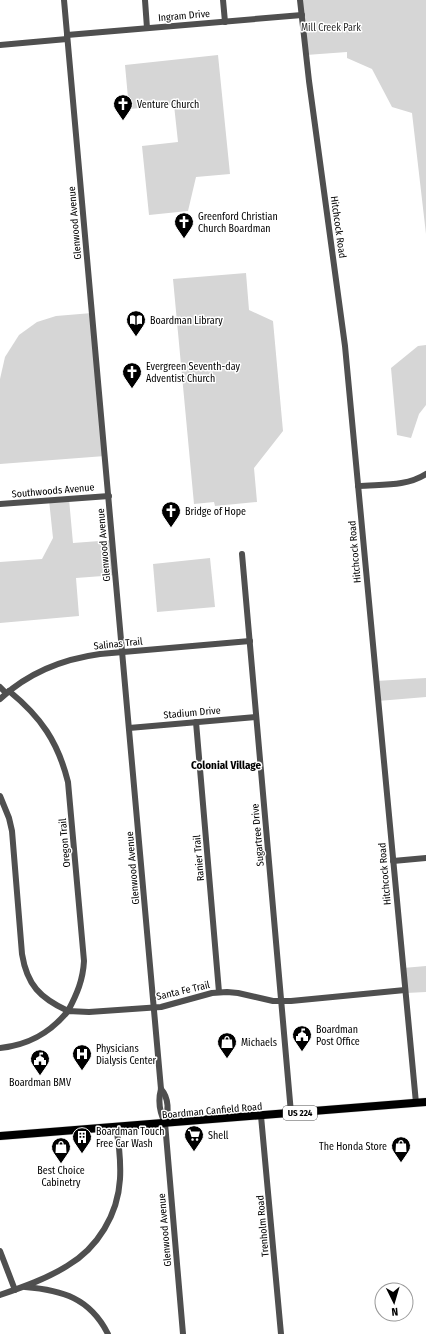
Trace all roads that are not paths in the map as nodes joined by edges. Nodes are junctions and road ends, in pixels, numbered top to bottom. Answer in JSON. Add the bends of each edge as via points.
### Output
{"nodes":[{"id":1,"x":64,"y":0,"type":"edge"},
{"id":2,"x":145,"y":0,"type":"edge"},
{"id":3,"x":224,"y":0,"type":"edge"},
{"id":4,"x":300,"y":0,"type":"edge"},
{"id":5,"x":302,"y":15,"type":"junction"},
{"id":6,"x":225,"y":22,"type":"junction"},
{"id":7,"x":147,"y":28,"type":"junction"},
{"id":8,"x":67,"y":37,"type":"junction"},
{"id":9,"x":0,"y":45,"type":"edge"},
{"id":10,"x":426,"y":474,"type":"edge"},
{"id":11,"x":358,"y":486,"type":"junction"},
{"id":12,"x":109,"y":496,"type":"junction"},
{"id":13,"x":0,"y":504,"type":"edge"},
{"id":14,"x":242,"y":554,"type":"dead end"},
{"id":15,"x":250,"y":641,"type":"junction"},
{"id":16,"x":123,"y":652,"type":"junction"},
{"id":17,"x":0,"y":687,"type":"edge"},
{"id":18,"x":7,"y":692,"type":"junction"},
{"id":19,"x":0,"y":699,"type":"edge"},
{"id":20,"x":256,"y":717,"type":"junction"},
{"id":21,"x":196,"y":722,"type":"junction"},
{"id":22,"x":130,"y":728,"type":"junction"},
{"id":23,"x":0,"y":796,"type":"edge"},
{"id":24,"x":426,"y":858,"type":"edge"},
{"id":25,"x":393,"y":860,"type":"junction"},
{"id":26,"x":405,"y":990,"type":"junction"},
{"id":27,"x":220,"y":992,"type":"junction"},
{"id":28,"x":281,"y":1001,"type":"junction"},
{"id":29,"x":154,"y":1007,"type":"junction"},
{"id":30,"x":68,"y":1011,"type":"junction"},
{"id":31,"x":0,"y":1048,"type":"edge"},
{"id":32,"x":426,"y":1102,"type":"edge"},
{"id":33,"x":416,"y":1103,"type":"junction"},
{"id":34,"x":291,"y":1113,"type":"junction"},
{"id":35,"x":261,"y":1116,"type":"junction"},
{"id":36,"x":165,"y":1123,"type":"junction"},
{"id":37,"x":116,"y":1127,"type":"junction"},
{"id":38,"x":0,"y":1136,"type":"edge"},
{"id":39,"x":0,"y":1251,"type":"edge"},
{"id":40,"x":24,"y":1287,"type":"junction"},
{"id":41,"x":15,"y":1290,"type":"junction"},
{"id":42,"x":0,"y":1295,"type":"edge"},
{"id":43,"x":108,"y":1334,"type":"edge"},
{"id":44,"x":183,"y":1334,"type":"edge"},
{"id":45,"x":281,"y":1334,"type":"edge"}],
"edges":[{"from":1,"to":8,"type":"street","name":"Glenwood Avenue"},
{"from":2,"to":7,"type":"street"},
{"from":3,"to":6,"type":"street"},
{"from":4,"to":5,"type":"street","name":"Hitchcock Road"},
{"from":5,"to":6,"type":"street","name":"Ingram Drive"},
{"from":5,"to":11,"type":"street","name":"Hitchcock Road","via":[[345,346]]},
{"from":6,"to":7,"type":"street","name":"Ingram Drive"},
{"from":7,"to":8,"type":"street","name":"Ingram Drive"},
{"from":8,"to":9,"type":"street","name":"Ingram Drive"},
{"from":8,"to":12,"type":"street","name":"Glenwood Avenue"},
{"from":10,"to":11,"type":"street","via":[[406,482]]},
{"from":11,"to":25,"type":"street","name":"Hitchcock Road"},
{"from":12,"to":13,"type":"street","name":"Southwoods Avenue"},
{"from":12,"to":16,"type":"street","name":"Glenwood Avenue"},
{"from":14,"to":15,"type":"street","name":"Sugartree Drive"},
{"from":15,"to":16,"type":"street","name":"Salinas Trail"},
{"from":15,"to":20,"type":"street","name":"Sugartree Drive"},
{"from":16,"to":18,"type":"street","name":"Salinas Trail","via":[[64,662],[34,674]]},
{"from":16,"to":22,"type":"street","name":"Glenwood Avenue"},
{"from":17,"to":18,"type":"street","name":"Oregon Trail"},
{"from":18,"to":19,"type":"street","name":"Salinas Trail"},
{"from":18,"to":30,"type":"street","name":"Oregon Trail","via":[[31,711],[47,730],[60,755],[68,782],[84,961],[80,988]]},
{"from":20,"to":21,"type":"street","name":"Stadium Drive"},
{"from":20,"to":28,"type":"street","name":"Sugartree Drive"},
{"from":21,"to":22,"type":"street","name":"Stadium Drive"},
{"from":21,"to":27,"type":"street","name":"Ranier Trail"},
{"from":22,"to":29,"type":"street","name":"Glenwood Avenue"},
{"from":23,"to":30,"type":"street","via":[[12,831],[22,954],[26,969],[41,995]]},
{"from":24,"to":25,"type":"street"},
{"from":25,"to":26,"type":"street","name":"Hitchcock Road"},
{"from":26,"to":28,"type":"street","name":"Santa Fe Trail"},
{"from":26,"to":33,"type":"street","name":"Hitchcock Road"},
{"from":27,"to":28,"type":"street","name":"Santa Fe Trail"},
{"from":27,"to":29,"type":"street","name":"Santa Fe Trail"},
{"from":28,"to":34,"type":"street","name":"Sugartree Drive"},
{"from":29,"to":30,"type":"street","name":"Santa Fe Trail"},
{"from":29,"to":36,"type":"street","name":"Glenwood Avenue","via":[[162,1089],[161,1115]]},
{"from":30,"to":31,"type":"street","via":[[40,1036],[19,1045]]},
{"from":32,"to":33,"type":"main road","name":"Boardman Canfield Road","number":"US 224"},
{"from":33,"to":34,"type":"main road","name":"Boardman Canfield Road","number":"US 224"},
{"from":34,"to":35,"type":"main road","name":"Boardman Canfield Road","number":"US 224"},
{"from":35,"to":36,"type":"main road","name":"Boardman Canfield Road","number":"US 224"},
{"from":35,"to":45,"type":"street","name":"Trenholm Road"},
{"from":36,"to":37,"type":"main road","name":"Boardman Canfield Road","number":"US 224"},
{"from":36,"to":44,"type":"street","name":"Glenwood Avenue"},
{"from":37,"to":38,"type":"main road","name":"Boardman Canfield Road","number":"US 224"},
{"from":37,"to":40,"type":"street","via":[[120,1154],[119,1189],[104,1230],[91,1247],[75,1261]]},
{"from":39,"to":41,"type":"street"},
{"from":40,"to":41,"type":"street"},
{"from":40,"to":43,"type":"street","via":[[54,1290],[74,1299],[91,1311]]},
{"from":41,"to":42,"type":"street"}]}
